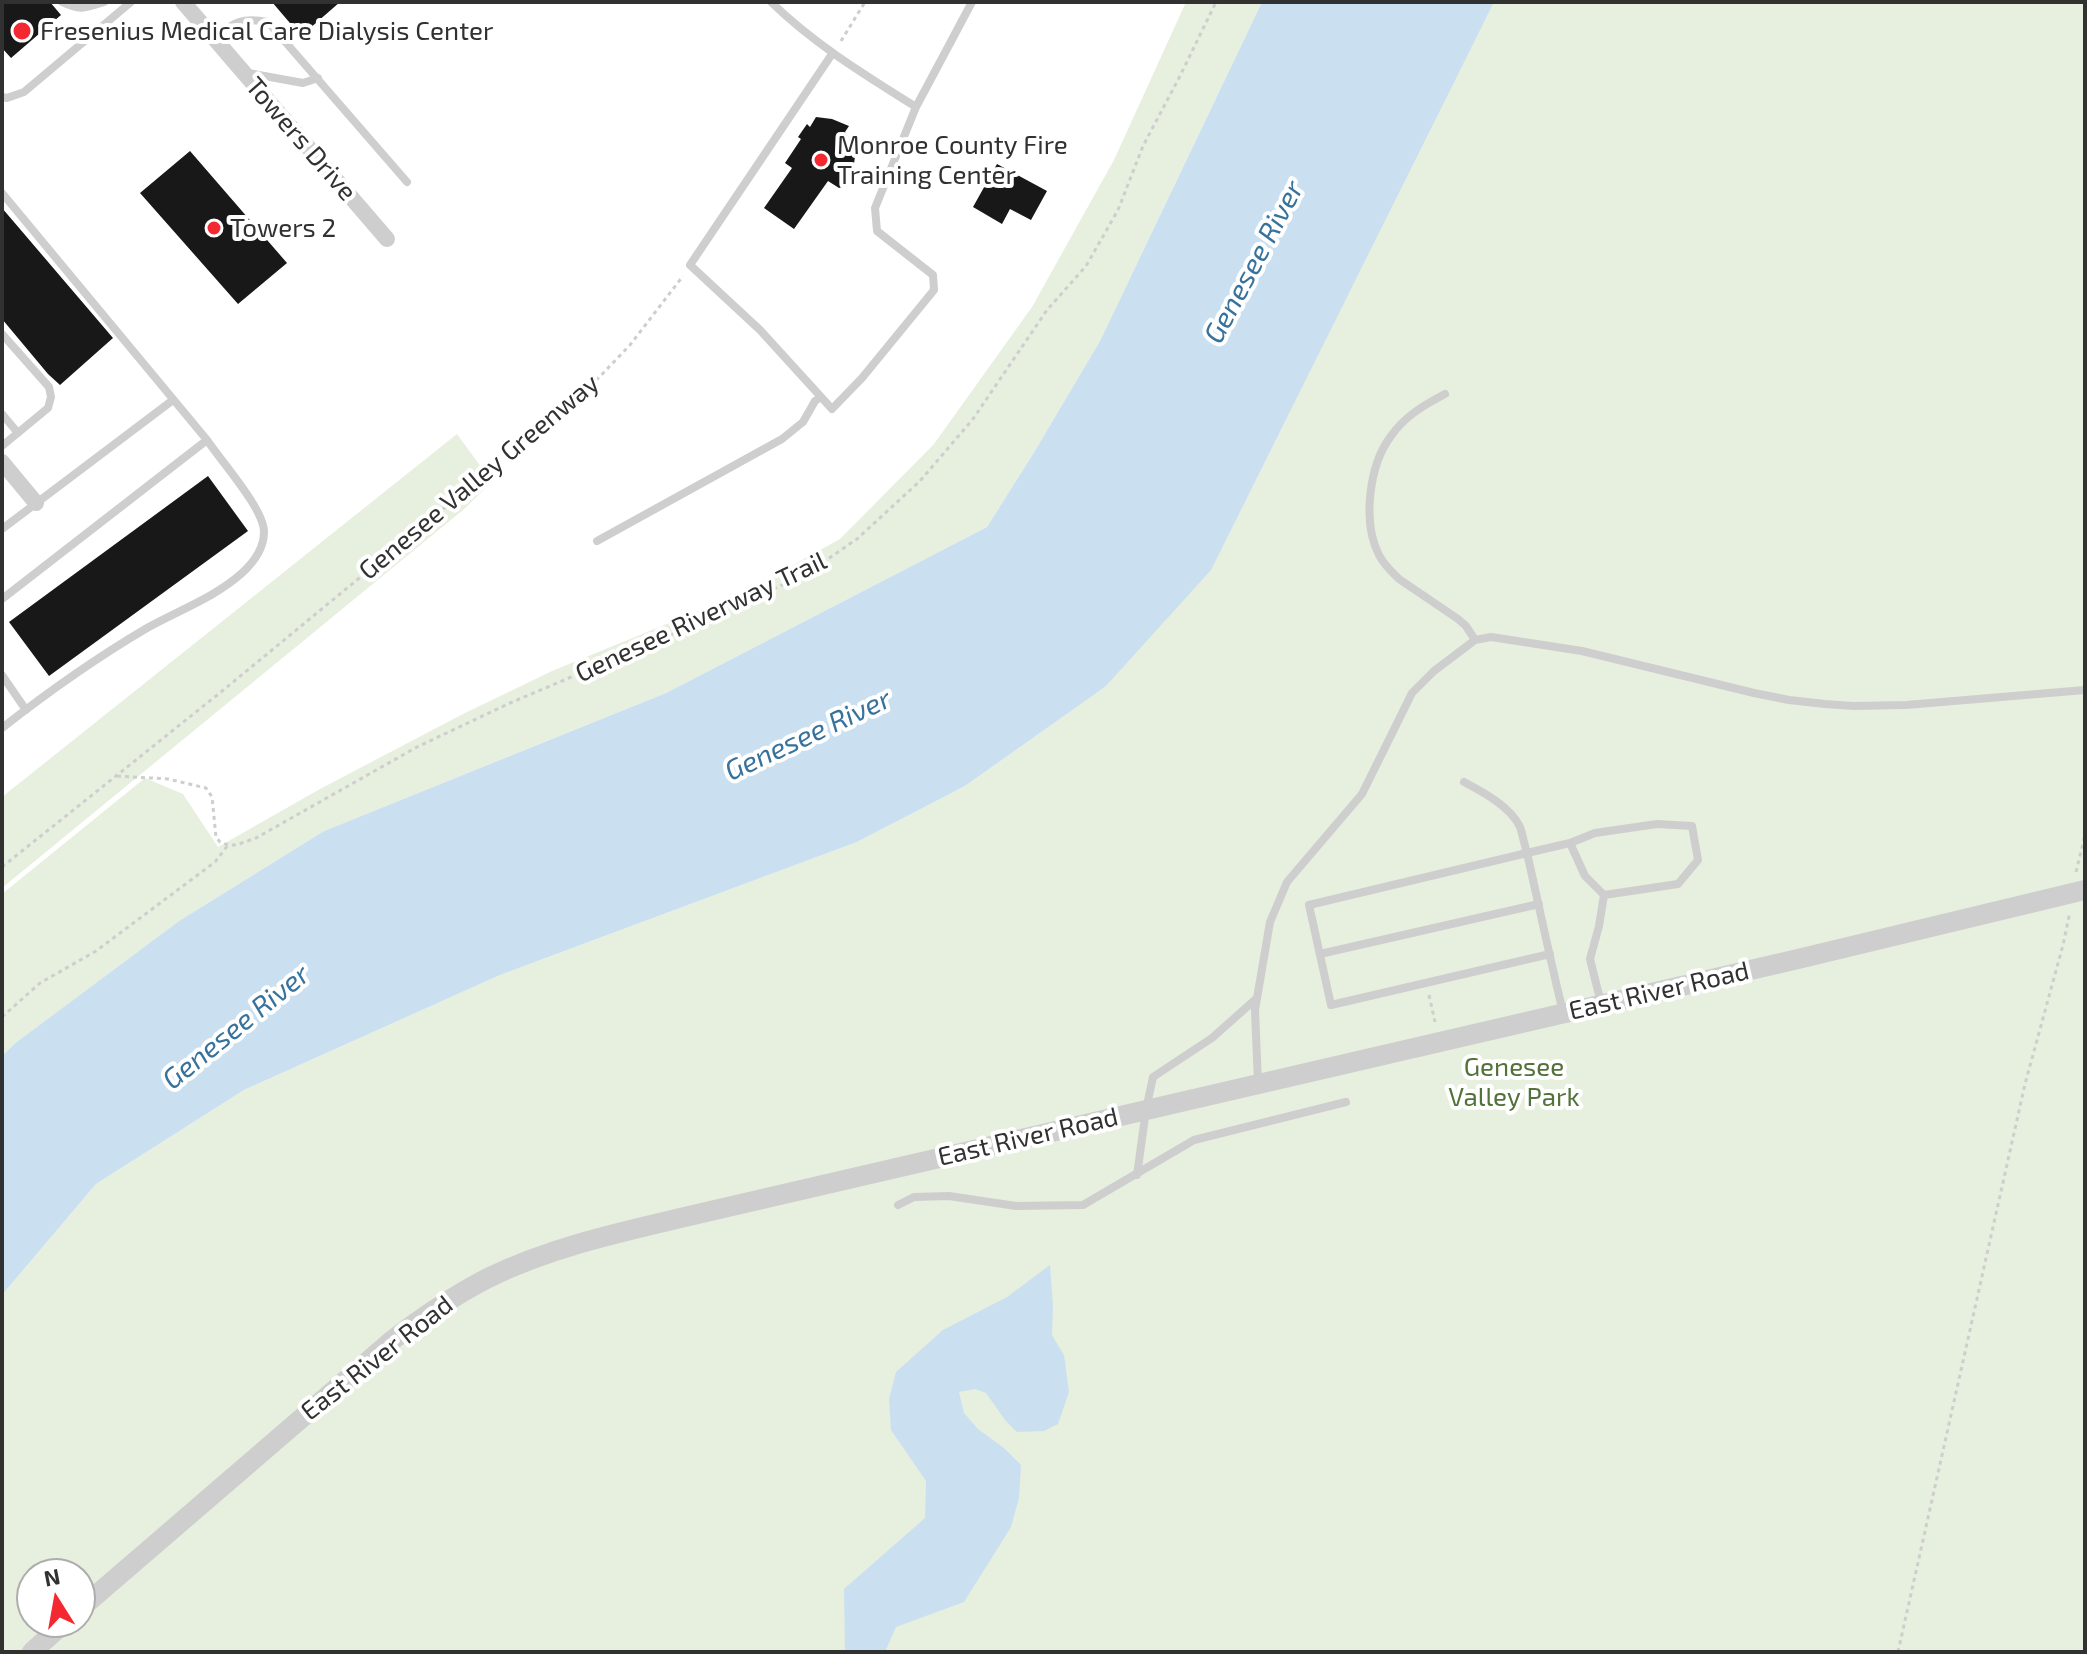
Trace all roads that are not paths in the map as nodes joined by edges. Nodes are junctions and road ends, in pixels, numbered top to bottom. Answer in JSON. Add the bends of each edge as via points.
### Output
{"nodes":[{"id":1,"x":62,"y":2,"type":"edge"},
{"id":2,"x":104,"y":2,"type":"edge"},
{"id":3,"x":131,"y":2,"type":"edge"},
{"id":4,"x":183,"y":2,"type":"edge"},
{"id":5,"x":771,"y":2,"type":"edge"},
{"id":6,"x":972,"y":2,"type":"edge"},
{"id":7,"x":115,"y":15,"type":"junction"},
{"id":8,"x":213,"y":37,"type":"junction"},
{"id":9,"x":832,"y":54,"type":"junction"},
{"id":10,"x":244,"y":72,"type":"junction"},
{"id":11,"x":318,"y":78,"type":"junction"},
{"id":12,"x":2,"y":97,"type":"edge"},
{"id":13,"x":916,"y":107,"type":"junction"},
{"id":14,"x":407,"y":182,"type":"dead end"},
{"id":15,"x":2,"y":193,"type":"edge"},
{"id":16,"x":387,"y":239,"type":"dead end"},
{"id":17,"x":2,"y":334,"type":"edge"},
{"id":18,"x":1445,"y":394,"type":"dead end"},
{"id":19,"x":821,"y":397,"type":"junction"},
{"id":20,"x":173,"y":400,"type":"junction"},
{"id":21,"x":2,"y":414,"type":"edge"},
{"id":22,"x":18,"y":433,"type":"junction"},
{"id":23,"x":207,"y":440,"type":"junction"},
{"id":24,"x":2,"y":446,"type":"edge"},
{"id":25,"x":2,"y":462,"type":"edge"},
{"id":26,"x":36,"y":503,"type":"junction"},
{"id":27,"x":2,"y":529,"type":"edge"},
{"id":28,"x":597,"y":541,"type":"dead end"},
{"id":29,"x":2,"y":599,"type":"edge"},
{"id":30,"x":1475,"y":640,"type":"junction"},
{"id":31,"x":2,"y":675,"type":"edge"},
{"id":32,"x":2085,"y":690,"type":"edge"},
{"id":33,"x":26,"y":710,"type":"junction"},
{"id":34,"x":2,"y":728,"type":"edge"},
{"id":35,"x":1464,"y":782,"type":"dead end"},
{"id":36,"x":1570,"y":843,"type":"junction"},
{"id":37,"x":1527,"y":853,"type":"junction"},
{"id":38,"x":2079,"y":891,"type":"edge"},
{"id":39,"x":1604,"y":895,"type":"junction"},
{"id":40,"x":1539,"y":904,"type":"junction"},
{"id":41,"x":1320,"y":954,"type":"junction"},
{"id":42,"x":1550,"y":954,"type":"junction"},
{"id":43,"x":1257,"y":998,"type":"junction"},
{"id":44,"x":1602,"y":1004,"type":"junction"},
{"id":45,"x":1564,"y":1013,"type":"junction"},
{"id":46,"x":1258,"y":1084,"type":"junction"},
{"id":47,"x":1346,"y":1102,"type":"dead end"},
{"id":48,"x":1146,"y":1110,"type":"junction"},
{"id":49,"x":1137,"y":1175,"type":"junction"},
{"id":50,"x":898,"y":1205,"type":"dead end"},
{"id":51,"x":96,"y":1595,"type":"edge"},
{"id":52,"x":47,"y":1638,"type":"edge"},
{"id":53,"x":32,"y":1652,"type":"edge"}],
"edges":[{"from":1,"to":2,"type":"lane","via":[[74,9]]},
{"from":2,"to":7,"type":"lane"},
{"from":3,"to":7,"type":"lane"},
{"from":4,"to":8,"type":"street","name":"Towers Drive"},
{"from":5,"to":9,"type":"lane"},
{"from":6,"to":13,"type":"lane"},
{"from":7,"to":12,"type":"lane","via":[[24,92]]},
{"from":8,"to":10,"type":"street","name":"Towers Drive"},
{"from":8,"to":11,"type":"lane","via":[[236,22],[268,22]]},
{"from":9,"to":13,"type":"lane"},
{"from":9,"to":19,"type":"lane","via":[[690,265]]},
{"from":10,"to":11,"type":"lane","via":[[303,83]]},
{"from":10,"to":16,"type":"street","name":"Towers Drive"},
{"from":11,"to":14,"type":"lane"},
{"from":13,"to":19,"type":"lane","via":[[875,208],[877,231],[933,275],[934,290],[832,409]]},
{"from":15,"to":20,"type":"lane"},
{"from":17,"to":22,"type":"lane","via":[[49,387],[51,397],[48,408]]},
{"from":18,"to":30,"type":"lane","via":[[1413,412],[1383,447],[1373,473],[1371,522],[1376,547],[1391,571],[1458,619]]},
{"from":19,"to":28,"type":"lane","via":[[782,439]]},
{"from":20,"to":23,"type":"lane"},
{"from":20,"to":26,"type":"lane"},
{"from":21,"to":22,"type":"lane"},
{"from":22,"to":24,"type":"lane"},
{"from":23,"to":29,"type":"lane"},
{"from":23,"to":33,"type":"lane","via":[[260,513],[262,548],[216,593],[110,650]]},
{"from":25,"to":26,"type":"street"},
{"from":26,"to":27,"type":"lane"},
{"from":30,"to":32,"type":"lane","via":[[1491,637],[1582,651],[1815,703],[1906,705]]},
{"from":30,"to":43,"type":"lane","via":[[1412,693],[1362,794],[1287,882],[1270,922]]},
{"from":31,"to":33,"type":"lane"},
{"from":33,"to":34,"type":"lane"},
{"from":35,"to":37,"type":"lane","via":[[1492,797],[1519,824]]},
{"from":36,"to":37,"type":"lane"},
{"from":36,"to":39,"type":"lane","via":[[1585,876]]},
{"from":36,"to":39,"type":"lane","via":[[1595,833],[1657,824],[1692,826],[1698,860],[1678,884]]},
{"from":37,"to":40,"type":"lane"},
{"from":37,"to":41,"type":"lane","via":[[1309,905]]},
{"from":38,"to":44,"type":"street","name":"East River Road"},
{"from":39,"to":44,"type":"lane","via":[[1590,959]]},
{"from":40,"to":41,"type":"lane"},
{"from":40,"to":42,"type":"lane"},
{"from":41,"to":42,"type":"lane","via":[[1331,1005]]},
{"from":42,"to":45,"type":"lane"},
{"from":43,"to":46,"type":"lane"},
{"from":43,"to":48,"type":"lane","via":[[1212,1038],[1153,1077]]},
{"from":44,"to":45,"type":"street","name":"East River Road"},
{"from":45,"to":46,"type":"street","name":"East River Road"},
{"from":46,"to":48,"type":"street","name":"East River Road"},
{"from":47,"to":49,"type":"lane","via":[[1194,1140]]},
{"from":48,"to":49,"type":"lane"},
{"from":48,"to":51,"type":"street","name":"East River Road","via":[[610,1236],[489,1278],[390,1342]]},
{"from":49,"to":50,"type":"lane","via":[[1083,1205],[1016,1206],[949,1196],[914,1197]]},
{"from":52,"to":53,"type":"street"}]}
